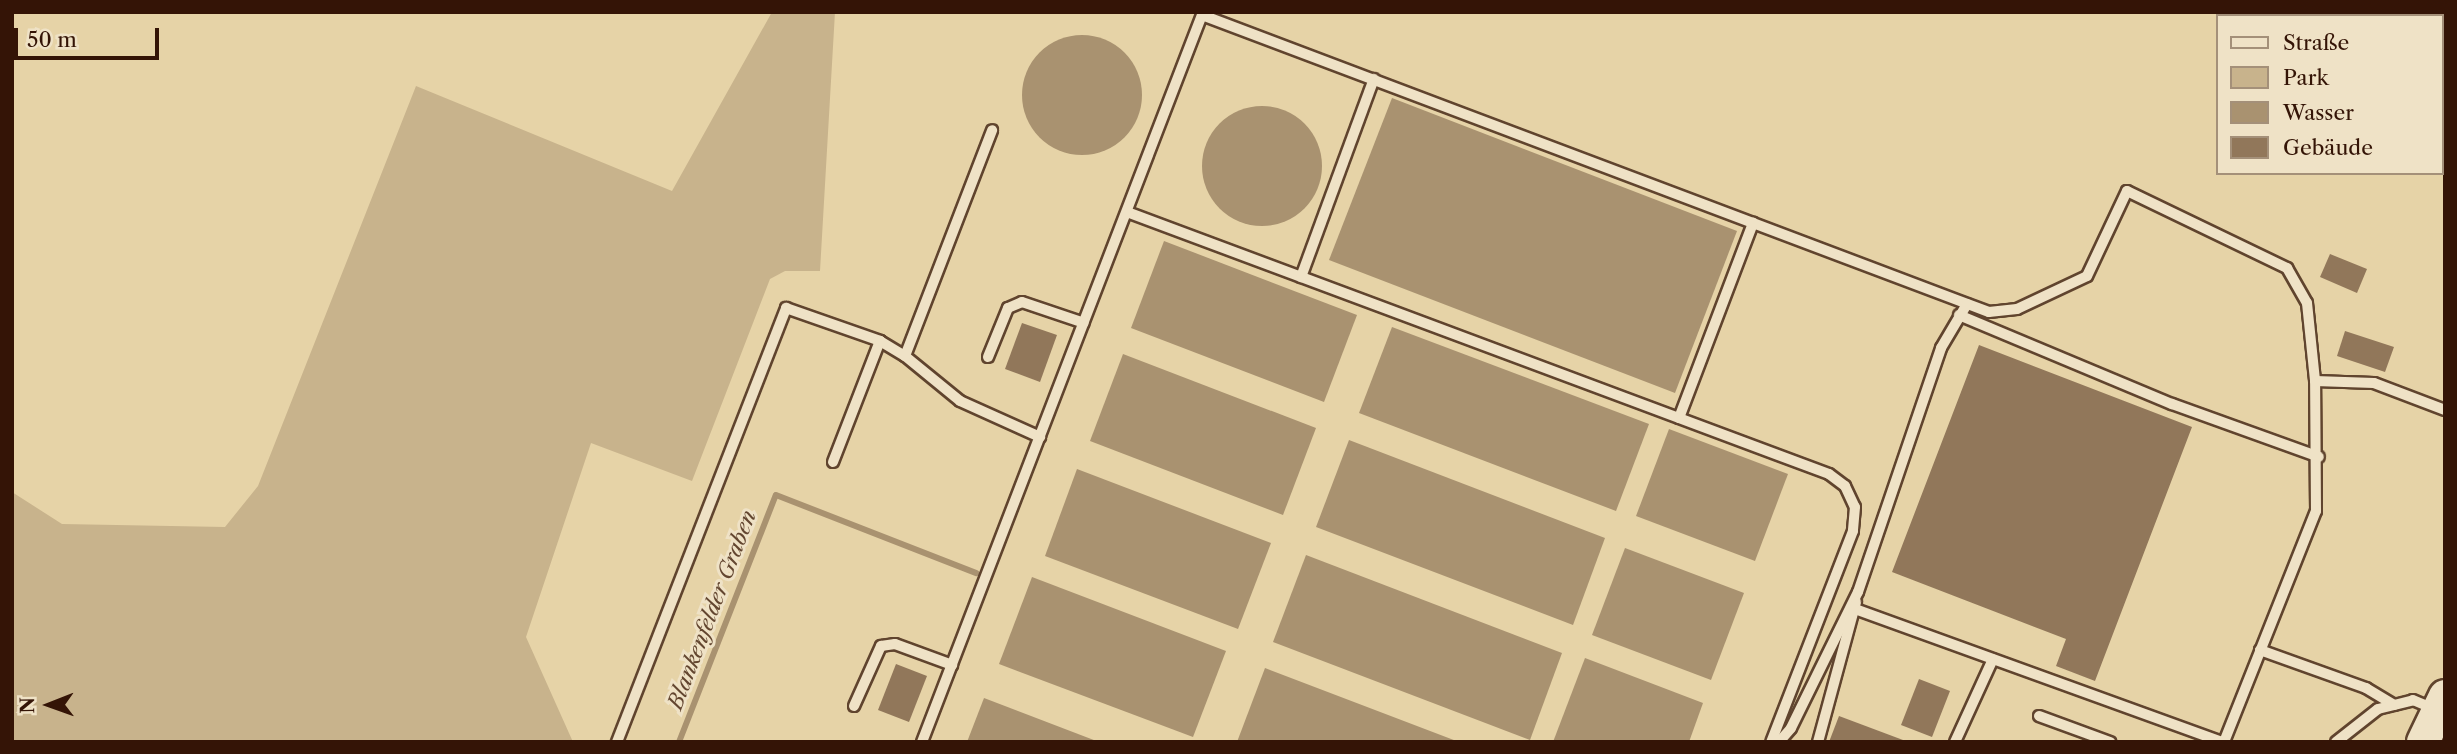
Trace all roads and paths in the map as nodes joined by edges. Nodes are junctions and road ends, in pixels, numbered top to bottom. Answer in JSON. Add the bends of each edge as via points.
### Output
{"nodes":[{"id":1,"x":1374,"y":79,"type":"junction"},
{"id":2,"x":992,"y":130,"type":"dead end"},
{"id":3,"x":1126,"y":212,"type":"junction"},
{"id":4,"x":1753,"y":223,"type":"junction"},
{"id":5,"x":1301,"y":277,"type":"junction"},
{"id":6,"x":1968,"y":304,"type":"junction"},
{"id":7,"x":1959,"y":315,"type":"junction"},
{"id":8,"x":1084,"y":323,"type":"junction"},
{"id":9,"x":880,"y":341,"type":"junction"},
{"id":10,"x":905,"y":356,"type":"junction"},
{"id":11,"x":988,"y":357,"type":"dead end"},
{"id":12,"x":2315,"y":381,"type":"junction"},
{"id":13,"x":2445,"y":410,"type":"edge"},
{"id":14,"x":1678,"y":418,"type":"junction"},
{"id":15,"x":1040,"y":437,"type":"junction"},
{"id":16,"x":2319,"y":457,"type":"junction"},
{"id":17,"x":834,"y":462,"type":"dead end"},
{"id":18,"x":1858,"y":593,"type":"junction"},
{"id":19,"x":1855,"y":609,"type":"junction"},
{"id":20,"x":2260,"y":650,"type":"junction"},
{"id":21,"x":1993,"y":659,"type":"junction"},
{"id":22,"x":952,"y":665,"type":"junction"},
{"id":23,"x":2441,"y":703,"type":"edge"},
{"id":24,"x":2394,"y":705,"type":"junction"},
{"id":25,"x":854,"y":706,"type":"dead end"},
{"id":26,"x":2039,"y":716,"type":"dead end"},
{"id":27,"x":2344,"y":736,"type":"edge"},
{"id":28,"x":617,"y":742,"type":"edge"},
{"id":29,"x":922,"y":742,"type":"edge"},
{"id":30,"x":1772,"y":742,"type":"edge"},
{"id":31,"x":1779,"y":742,"type":"edge"},
{"id":32,"x":1818,"y":742,"type":"edge"},
{"id":33,"x":1955,"y":742,"type":"edge"},
{"id":34,"x":2110,"y":742,"type":"edge"},
{"id":35,"x":2224,"y":742,"type":"edge"},
{"id":36,"x":2336,"y":742,"type":"edge"},
{"id":37,"x":2423,"y":742,"type":"edge"}],
"edges":[{"from":1,"to":3,"type":"lane","via":[[1202,15]]},
{"from":1,"to":4,"type":"lane"},
{"from":1,"to":5,"type":"lane"},
{"from":2,"to":10,"type":"lane"},
{"from":3,"to":5,"type":"lane"},
{"from":3,"to":8,"type":"lane"},
{"from":4,"to":6,"type":"lane"},
{"from":4,"to":14,"type":"lane"},
{"from":5,"to":14,"type":"lane"},
{"from":6,"to":7,"type":"lane"},
{"from":6,"to":12,"type":"lane","via":[[1989,312],[2017,309],[2087,276],[2127,191],[2287,268],[2307,303]]},
{"from":7,"to":16,"type":"lane","via":[[2172,404]]},
{"from":7,"to":18,"type":"lane","via":[[1920,406]]},
{"from":8,"to":11,"type":"lane","via":[[1022,302],[1008,308]]},
{"from":8,"to":15,"type":"lane"},
{"from":9,"to":10,"type":"lane"},
{"from":9,"to":17,"type":"lane"},
{"from":9,"to":28,"type":"lane","via":[[786,308]]},
{"from":10,"to":15,"type":"lane","via":[[960,401]]},
{"from":12,"to":13,"type":"lane","via":[[2374,383]]},
{"from":12,"to":16,"type":"lane"},
{"from":14,"to":30,"type":"lane","via":[[1829,474],[1844,486],[1855,507],[1853,531]]},
{"from":15,"to":22,"type":"lane"},
{"from":16,"to":20,"type":"lane","via":[[2316,511]]},
{"from":18,"to":19,"type":"lane"},
{"from":18,"to":31,"type":"lane","via":[[1791,728]]},
{"from":19,"to":21,"type":"lane"},
{"from":19,"to":32,"type":"lane"},
{"from":20,"to":24,"type":"lane","via":[[2366,688]]},
{"from":20,"to":35,"type":"lane"},
{"from":21,"to":33,"type":"lane"},
{"from":21,"to":35,"type":"lane"},
{"from":22,"to":25,"type":"lane","via":[[895,644],[881,646]]},
{"from":22,"to":29,"type":"lane"},
{"from":23,"to":24,"type":"lane","via":[[2413,700]]},
{"from":23,"to":37,"type":"main road"},
{"from":24,"to":27,"type":"lane"},
{"from":26,"to":34,"type":"lane"},
{"from":27,"to":36,"type":"lane"}]}
